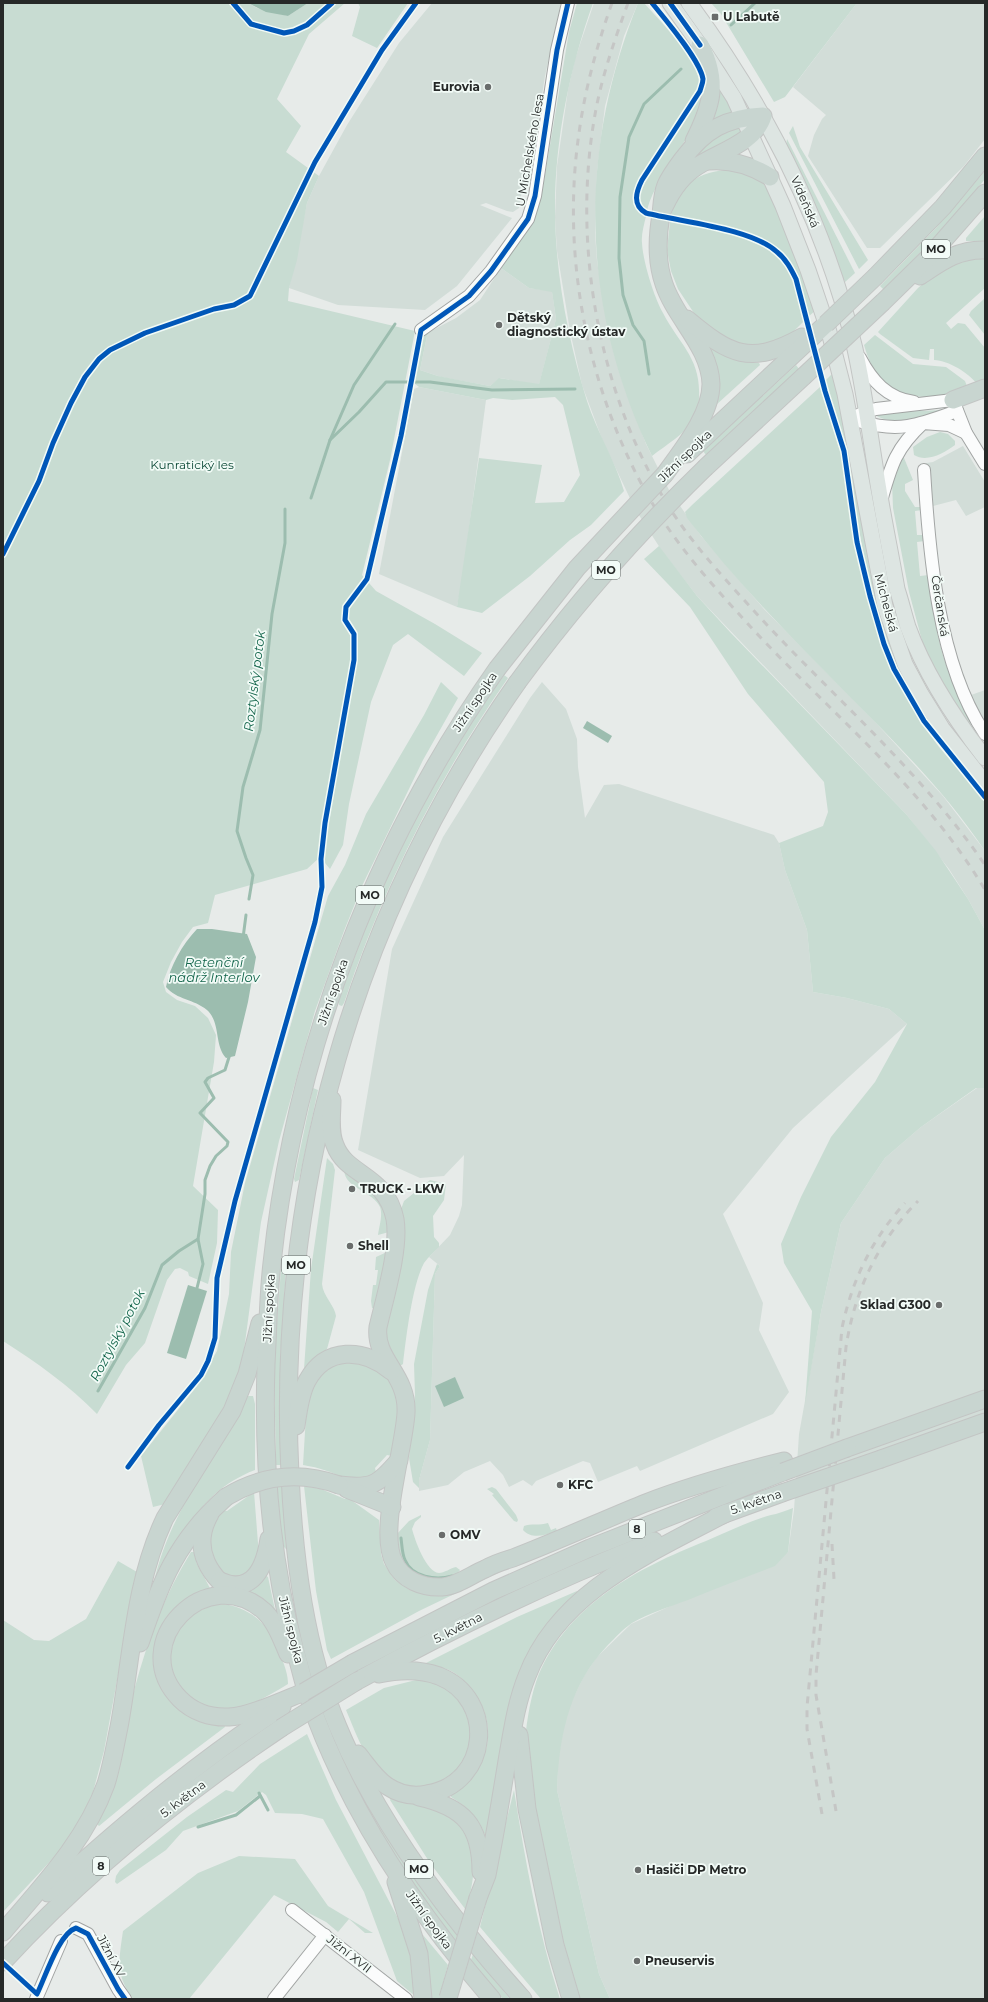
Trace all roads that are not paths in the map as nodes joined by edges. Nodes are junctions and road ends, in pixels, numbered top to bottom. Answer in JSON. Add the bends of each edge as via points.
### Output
{"nodes":[{"id":1,"x":568,"y":3,"type":"edge"},
{"id":2,"x":670,"y":3,"type":"edge"},
{"id":3,"x":689,"y":3,"type":"edge"},
{"id":4,"x":700,"y":45,"type":"junction"},
{"id":5,"x":763,"y":116,"type":"junction"},
{"id":6,"x":743,"y":117,"type":"junction"},
{"id":7,"x":751,"y":136,"type":"junction"},
{"id":8,"x":688,"y":152,"type":"junction"},
{"id":9,"x":985,"y":156,"type":"edge"},
{"id":10,"x":706,"y":161,"type":"junction"},
{"id":11,"x":770,"y":177,"type":"junction"},
{"id":12,"x":985,"y":193,"type":"edge"},
{"id":13,"x":661,"y":214,"type":"junction"},
{"id":14,"x":985,"y":250,"type":"edge"},
{"id":15,"x":883,"y":302,"type":"junction"},
{"id":16,"x":674,"y":306,"type":"junction"},
{"id":17,"x":421,"y":330,"type":"dead end"},
{"id":18,"x":795,"y":347,"type":"junction"},
{"id":19,"x":855,"y":349,"type":"junction"},
{"id":20,"x":985,"y":388,"type":"edge"},
{"id":21,"x":985,"y":399,"type":"edge"},
{"id":22,"x":846,"y":400,"type":"joint"},
{"id":23,"x":919,"y":403,"type":"junction"},
{"id":24,"x":955,"y":406,"type":"junction"},
{"id":25,"x":868,"y":417,"type":"junction"},
{"id":26,"x":850,"y":419,"type":"junction"},
{"id":27,"x":923,"y":423,"type":"junction"},
{"id":28,"x":966,"y":433,"type":"junction"},
{"id":29,"x":693,"y":441,"type":"junction"},
{"id":30,"x":985,"y":464,"type":"edge"},
{"id":31,"x":924,"y":470,"type":"dead end"},
{"id":32,"x":881,"y":502,"type":"junction"},
{"id":33,"x":985,"y":734,"type":"edge"},
{"id":34,"x":985,"y":758,"type":"edge"},
{"id":35,"x":985,"y":783,"type":"edge"},
{"id":36,"x":331,"y":1076,"type":"junction"},
{"id":37,"x":271,"y":1268,"type":"junction"},
{"id":38,"x":398,"y":1376,"type":"junction"},
{"id":39,"x":981,"y":1401,"type":"edge"},
{"id":40,"x":980,"y":1424,"type":"edge"},
{"id":41,"x":289,"y":1457,"type":"junction"},
{"id":42,"x":399,"y":1460,"type":"junction"},
{"id":43,"x":783,"y":1467,"type":"junction"},
{"id":44,"x":340,"y":1485,"type":"junction"},
{"id":45,"x":222,"y":1500,"type":"junction"},
{"id":46,"x":392,"y":1507,"type":"junction"},
{"id":47,"x":726,"y":1513,"type":"junction"},
{"id":48,"x":271,"y":1520,"type":"junction"},
{"id":49,"x":214,"y":1577,"type":"junction"},
{"id":50,"x":246,"y":1600,"type":"junction"},
{"id":51,"x":128,"y":1679,"type":"junction"},
{"id":52,"x":357,"y":1681,"type":"junction"},
{"id":53,"x":306,"y":1695,"type":"junction"},
{"id":54,"x":518,"y":1706,"type":"junction"},
{"id":55,"x":275,"y":1707,"type":"junction"},
{"id":56,"x":337,"y":1725,"type":"junction"},
{"id":57,"x":413,"y":1795,"type":"junction"},
{"id":58,"x":389,"y":1861,"type":"junction"},
{"id":59,"x":478,"y":1898,"type":"junction"},
{"id":60,"x":292,"y":1910,"type":"dead end"},
{"id":61,"x":76,"y":1928,"type":"dead end"},
{"id":62,"x":3,"y":1932,"type":"edge"},
{"id":63,"x":3,"y":1936,"type":"edge"},
{"id":64,"x":325,"y":1936,"type":"junction"},
{"id":65,"x":61,"y":1941,"type":"dead end"},
{"id":66,"x":3,"y":1962,"type":"edge"},
{"id":67,"x":448,"y":1998,"type":"edge"},
{"id":68,"x":36,"y":1999,"type":"edge"},
{"id":69,"x":125,"y":1999,"type":"edge"},
{"id":70,"x":274,"y":1999,"type":"edge"},
{"id":71,"x":406,"y":1999,"type":"edge"},
{"id":72,"x":424,"y":1999,"type":"edge"},
{"id":73,"x":492,"y":1999,"type":"edge"},
{"id":74,"x":523,"y":1999,"type":"edge"},
{"id":75,"x":572,"y":1999,"type":"edge"}],
"edges":[{"from":1,"to":17,"type":"street","name":"U Michelského lesa","via":[[557,50],[535,196],[528,219],[491,271],[469,296]]},
{"from":2,"to":4,"type":"main road","name":"Vídeňská"},
{"from":3,"to":5,"type":"main road","name":"Vídeňská","via":[[721,47]]},
{"from":4,"to":6,"type":"main road","name":"Vídeňská","via":[[732,94]]},
{"from":4,"to":8,"type":"highway","via":[[710,74],[712,97]]},
{"from":5,"to":6,"type":"highway"},
{"from":5,"to":7,"type":"highway","via":[[759,127]]},
{"from":5,"to":19,"type":"main road","name":"Vídeňská","via":[[788,162],[816,226]]},
{"from":6,"to":7,"type":"main road","name":"Vídeňská"},
{"from":6,"to":8,"type":"highway","via":[[726,122],[710,131]]},
{"from":7,"to":10,"type":"highway"},
{"from":7,"to":11,"type":"main road","name":"Vídeňská"},
{"from":8,"to":13,"type":"highway","via":[[666,185]]},
{"from":9,"to":18,"type":"highway","number":"MO","bridge":true,"via":[[934,216],[876,276],[826,324]]},
{"from":10,"to":11,"type":"highway","via":[[735,162],[753,167]]},
{"from":10,"to":13,"type":"highway","via":[[678,183]]},
{"from":11,"to":22,"type":"main road","name":"Vídeňská","via":[[808,270]]},
{"from":12,"to":15,"type":"highway","name":"Jižní spojka","number":"MO","via":[[928,258]]},
{"from":13,"to":16,"type":"highway","via":[[658,256],[664,283]]},
{"from":14,"to":15,"type":"highway","via":[[966,251],[950,256]]},
{"from":15,"to":36,"type":"highway","name":"Jižní spojka","number":"MO","bridge":true,"via":[[706,467],[620,555],[566,618],[516,683],[458,772],[411,861],[373,948]]},
{"from":16,"to":18,"type":"highway","via":[[709,337],[733,350],[761,354]]},
{"from":16,"to":29,"type":"highway","via":[[701,352],[710,377],[708,403]]},
{"from":18,"to":29,"type":"highway","name":"Jižní spojka"},
{"from":19,"to":23,"type":"street","via":[[868,373],[879,386],[903,399]]},
{"from":19,"to":25,"type":"main road","name":"Vídeňská"},
{"from":20,"to":24,"type":"highway"},
{"from":21,"to":24,"type":"highway"},
{"from":22,"to":26,"type":"main road","name":"Michelská"},
{"from":23,"to":24,"type":"street"},
{"from":23,"to":25,"type":"street"},
{"from":24,"to":27,"type":"street"},
{"from":24,"to":28,"type":"street"},
{"from":25,"to":26,"type":"street"},
{"from":25,"to":27,"type":"street","via":[[894,428]]},
{"from":25,"to":32,"type":"main road","name":"Michelská"},
{"from":26,"to":35,"type":"main road","name":"Michelská","via":[[885,606],[905,664],[942,728]]},
{"from":27,"to":28,"type":"street","via":[[949,425]]},
{"from":27,"to":32,"type":"street","via":[[897,453]]},
{"from":28,"to":30,"type":"street"},
{"from":29,"to":37,"type":"highway","name":"Jižní spojka","number":"MO","bridge":true,"via":[[666,474],[577,568],[498,669],[458,728],[405,820],[372,888],[341,965],[315,1048],[294,1129],[279,1207]]},
{"from":31,"to":33,"type":"street","name":"Čerčanská","via":[[935,578],[946,644],[954,672]]},
{"from":32,"to":34,"type":"main road","name":"Michelská","via":[[897,589],[908,627],[921,658],[946,703]]},
{"from":36,"to":38,"type":"highway","via":[[334,1145],[344,1159],[381,1188],[391,1206],[394,1218],[394,1254],[377,1338],[380,1350]]},
{"from":36,"to":41,"type":"highway","name":"Jižní spojka","number":"MO","via":[[312,1156],[294,1278],[288,1381]]},
{"from":37,"to":48,"type":"highway","name":"Jižní spojka","number":"MO","via":[[265,1419]]},
{"from":37,"to":51,"type":"highway","via":[[256,1341],[240,1394],[157,1534],[143,1581]]},
{"from":38,"to":41,"type":"highway","via":[[378,1361],[358,1354],[342,1354],[323,1363],[310,1376],[304,1387]]},
{"from":38,"to":42,"type":"highway","via":[[404,1392],[406,1409]]},
{"from":39,"to":43,"type":"highway","bridge":true,"via":[[847,1448]]},
{"from":40,"to":47,"type":"highway","name":"5. května","number":"8","bridge":true},
{"from":41,"to":56,"type":"highway","name":"Jižní spojka","number":"MO","via":[[294,1533],[304,1607],[317,1666]]},
{"from":42,"to":44,"type":"highway","via":[[389,1472],[371,1485]]},
{"from":42,"to":46,"type":"highway"},
{"from":43,"to":46,"type":"highway","via":[[717,1478],[669,1494],[442,1587],[414,1582],[394,1564],[389,1544]]},
{"from":43,"to":53,"type":"highway","name":"5. května","number":"8","bridge":true,"via":[[563,1560],[443,1616],[353,1663]]},
{"from":44,"to":45,"type":"highway","bridge":true,"via":[[307,1477],[283,1476],[256,1482]]},
{"from":44,"to":46,"type":"highway"},
{"from":45,"to":49,"type":"highway","via":[[209,1517],[203,1540],[207,1564]]},
{"from":45,"to":51,"type":"highway","via":[[192,1531],[166,1573]]},
{"from":47,"to":52,"type":"highway","name":"5. května","number":"8","via":[[521,1598]]},
{"from":47,"to":54,"type":"highway","via":[[619,1571],[570,1610],[550,1634],[533,1661]]},
{"from":48,"to":49,"type":"highway","via":[[266,1556],[255,1577],[238,1585],[226,1584]]},
{"from":48,"to":53,"type":"highway","name":"Jižní spojka","number":"MO","via":[[280,1585]]},
{"from":49,"to":50,"type":"highway","via":[[225,1588]]},
{"from":50,"to":53,"type":"highway","via":[[265,1612],[273,1624]]},
{"from":50,"to":55,"type":"highway","via":[[226,1596],[207,1597],[182,1611],[165,1639],[162,1658],[165,1675],[183,1702],[207,1714],[231,1717]]},
{"from":51,"to":62,"type":"highway","via":[[110,1769],[94,1812],[68,1854]]},
{"from":52,"to":57,"type":"highway","via":[[389,1672],[429,1673],[446,1679],[457,1687],[473,1708],[478,1720],[479,1735],[477,1751],[470,1766],[458,1780],[446,1788],[430,1794]]},
{"from":52,"to":66,"type":"highway","name":"5. května","number":"8","bridge":true,"via":[[281,1728],[186,1795],[71,1893]]},
{"from":53,"to":55,"type":"highway","name":"5. května","number":"8"},
{"from":53,"to":58,"type":"highway","name":"Jižní spojka","number":"MO","via":[[344,1784]]},
{"from":54,"to":59,"type":"highway","via":[[487,1875]]},
{"from":54,"to":75,"type":"highway","via":[[526,1809],[555,1945]]},
{"from":55,"to":63,"type":"highway","name":"5. května","number":"8","via":[[129,1821]]},
{"from":56,"to":57,"type":"highway","via":[[382,1783],[394,1790]]},
{"from":56,"to":74,"type":"highway","name":"Jižní spojka","number":"MO","via":[[371,1793],[414,1862],[465,1930]]},
{"from":57,"to":59,"type":"highway","via":[[448,1806],[463,1816],[473,1828],[481,1858]]},
{"from":58,"to":72,"type":"highway","via":[[419,1954]]},
{"from":58,"to":73,"type":"highway","name":"Jižní spojka","number":"MO","via":[[441,1937]]},
{"from":59,"to":67,"type":"highway","bridge":true},
{"from":60,"to":64,"type":"street","name":"Jižní XVII"},
{"from":61,"to":69,"type":"street","name":"Jižní XV","via":[[88,1934]]},
{"from":64,"to":70,"type":"street"},
{"from":64,"to":71,"type":"street","name":"Jižní XVII"},
{"from":65,"to":68,"type":"street"}]}
